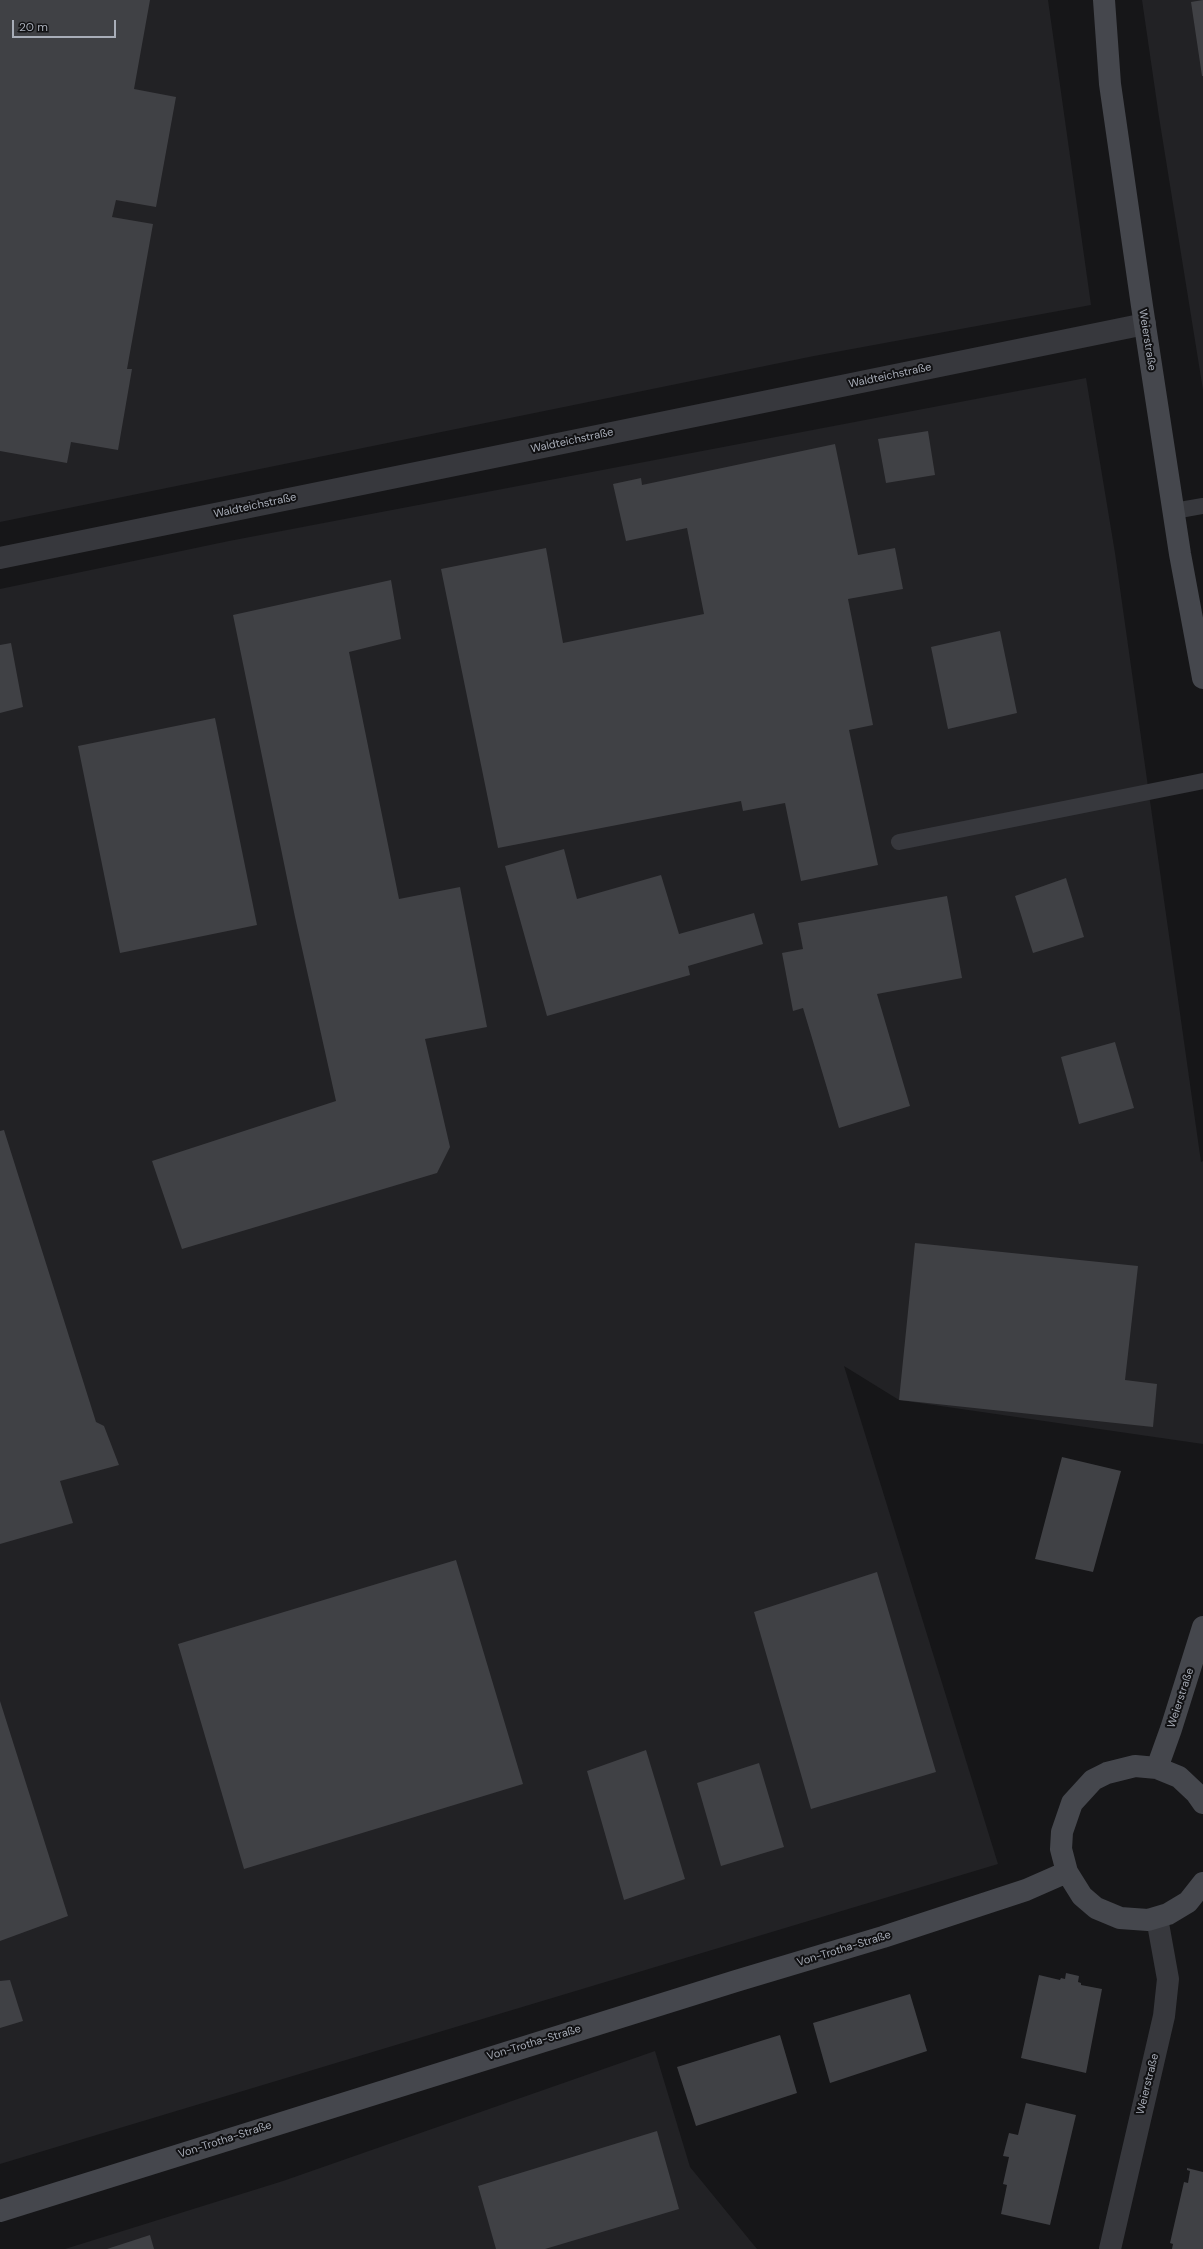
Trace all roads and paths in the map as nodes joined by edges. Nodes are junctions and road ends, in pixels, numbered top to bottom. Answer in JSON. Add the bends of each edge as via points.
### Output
{"nodes":[{"id":1,"x":1104,"y":0,"type":"edge"},
{"id":2,"x":1145,"y":324,"type":"junction"},
{"id":3,"x":1203,"y":506,"type":"edge"},
{"id":4,"x":1174,"y":511,"type":"junction"},
{"id":5,"x":0,"y":558,"type":"edge"},
{"id":6,"x":1203,"y":678,"type":"edge"},
{"id":7,"x":1203,"y":781,"type":"edge"},
{"id":8,"x":899,"y":842,"type":"dead end"},
{"id":9,"x":1203,"y":1627,"type":"edge"},
{"id":10,"x":1156,"y":1768,"type":"junction"},
{"id":11,"x":1203,"y":1803,"type":"edge"},
{"id":12,"x":1067,"y":1872,"type":"junction"},
{"id":13,"x":1203,"y":1883,"type":"edge"},
{"id":14,"x":1157,"y":1918,"type":"junction"},
{"id":15,"x":0,"y":2211,"type":"edge"},
{"id":16,"x":1110,"y":2249,"type":"edge"}],
"edges":[{"from":1,"to":2,"type":"main road","name":"Weierstraße","via":[[1110,84]]},
{"from":2,"to":4,"type":"main road","name":"Weierstraße"},
{"from":2,"to":5,"type":"street","name":"Waldteichstraße"},
{"from":3,"to":4,"type":"lane"},
{"from":4,"to":6,"type":"main road","name":"Weierstraße"},
{"from":7,"to":8,"type":"lane"},
{"from":9,"to":10,"type":"main road","name":"Weierstraße","via":[[1174,1722]]},
{"from":10,"to":11,"type":"main road","via":[[1183,1781]]},
{"from":10,"to":12,"type":"main road","via":[[1121,1768],[1093,1780],[1080,1792],[1072,1803],[1062,1832],[1061,1849]]},
{"from":12,"to":14,"type":"main road","via":[[1082,1896],[1103,1912],[1130,1920]]},
{"from":12,"to":15,"type":"main road","name":"Von-Trotha-Straße","via":[[1026,1890],[905,1930],[714,1987]]},
{"from":13,"to":14,"type":"main road","via":[[1188,1902]]},
{"from":14,"to":16,"type":"street","name":"Weierstraße","via":[[1168,1978],[1164,2016]]}]}
